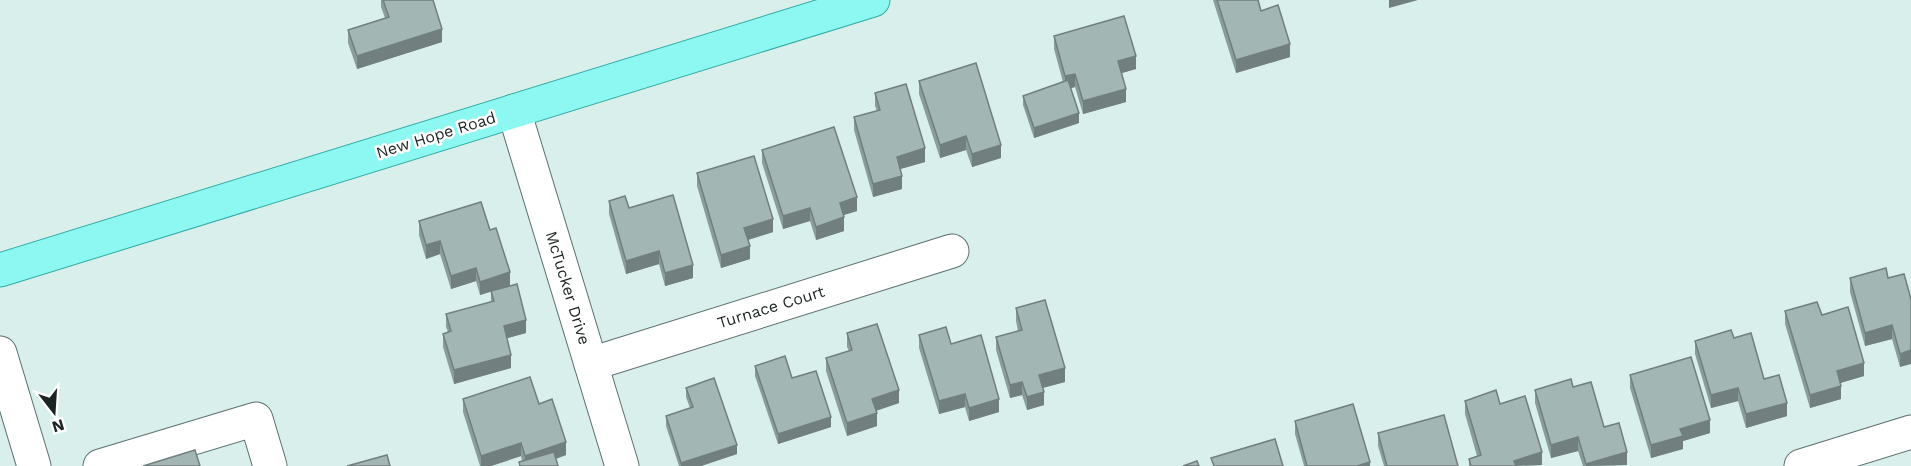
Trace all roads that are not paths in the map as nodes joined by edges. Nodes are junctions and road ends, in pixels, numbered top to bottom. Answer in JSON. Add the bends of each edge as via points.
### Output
{"nodes":[{"id":1,"x":873,"y":0,"type":"edge"},
{"id":2,"x":813,"y":9,"type":"edge"},
{"id":3,"x":514,"y":111,"type":"junction"},
{"id":4,"x":952,"y":251,"type":"dead end"},
{"id":5,"x":0,"y":270,"type":"edge"},
{"id":6,"x":0,"y":353,"type":"edge"},
{"id":7,"x":591,"y":363,"type":"junction"},
{"id":8,"x":1911,"y":432,"type":"edge"},
{"id":9,"x":34,"y":466,"type":"edge"},
{"id":10,"x":100,"y":466,"type":"edge"},
{"id":11,"x":270,"y":466,"type":"edge"},
{"id":12,"x":622,"y":466,"type":"edge"},
{"id":13,"x":1802,"y":466,"type":"edge"}],
"edges":[{"from":1,"to":2,"type":"main road","name":"New Hope Road"},
{"from":2,"to":3,"type":"main road","name":"New Hope Road"},
{"from":3,"to":5,"type":"main road","name":"New Hope Road"},
{"from":3,"to":7,"type":"street","name":"McTucker Drive"},
{"from":4,"to":7,"type":"street","name":"Turnace Court"},
{"from":6,"to":9,"type":"street"},
{"from":7,"to":12,"type":"street","name":"McTucker Drive"},
{"from":8,"to":13,"type":"street"},
{"from":10,"to":11,"type":"street","via":[[256,419]]}]}
